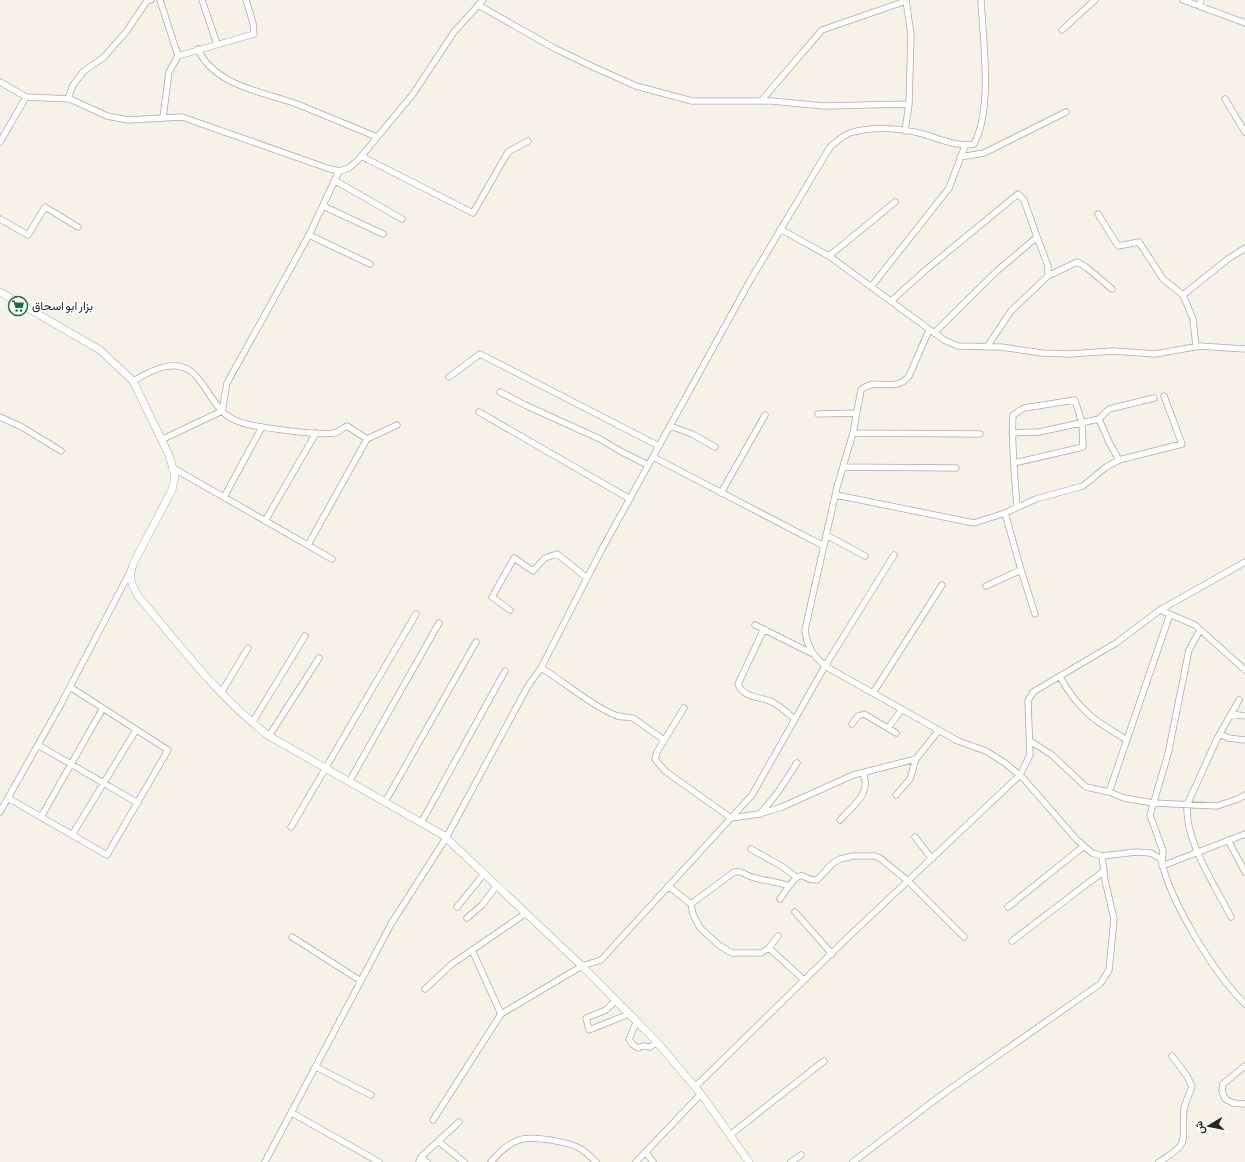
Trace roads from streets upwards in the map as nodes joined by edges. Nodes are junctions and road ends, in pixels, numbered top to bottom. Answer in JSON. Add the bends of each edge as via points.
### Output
{"nodes":[{"id":1,"x":151,"y":0,"type":"edge"},
{"id":2,"x":160,"y":0,"type":"edge"},
{"id":3,"x":202,"y":0,"type":"edge"},
{"id":4,"x":246,"y":0,"type":"edge"},
{"id":5,"x":483,"y":0,"type":"edge"},
{"id":6,"x":906,"y":0,"type":"edge"},
{"id":7,"x":980,"y":0,"type":"edge"},
{"id":8,"x":1095,"y":0,"type":"edge"},
{"id":9,"x":1183,"y":0,"type":"edge"},
{"id":10,"x":1201,"y":0,"type":"edge"},
{"id":11,"x":478,"y":5,"type":"junction"},
{"id":12,"x":1200,"y":6,"type":"junction"},
{"id":13,"x":1245,"y":23,"type":"edge"},
{"id":14,"x":1062,"y":30,"type":"dead end"},
{"id":15,"x":217,"y":44,"type":"junction"},
{"id":16,"x":198,"y":49,"type":"junction"},
{"id":17,"x":178,"y":56,"type":"junction"},
{"id":18,"x":0,"y":82,"type":"edge"},
{"id":19,"x":26,"y":97,"type":"junction"},
{"id":20,"x":68,"y":99,"type":"junction"},
{"id":21,"x":1225,"y":99,"type":"dead end"},
{"id":22,"x":761,"y":101,"type":"junction"},
{"id":23,"x":909,"y":104,"type":"junction"},
{"id":24,"x":1066,"y":112,"type":"dead end"},
{"id":25,"x":163,"y":118,"type":"junction"},
{"id":26,"x":905,"y":131,"type":"junction"},
{"id":27,"x":1245,"y":132,"type":"edge"},
{"id":28,"x":377,"y":137,"type":"junction"},
{"id":29,"x":528,"y":141,"type":"dead end"},
{"id":30,"x":0,"y":142,"type":"edge"},
{"id":31,"x":964,"y":146,"type":"junction"},
{"id":32,"x":361,"y":156,"type":"junction"},
{"id":33,"x":960,"y":157,"type":"junction"},
{"id":34,"x":339,"y":171,"type":"junction"},
{"id":35,"x":334,"y":180,"type":"junction"},
{"id":36,"x":895,"y":202,"type":"dead end"},
{"id":37,"x":323,"y":206,"type":"junction"},
{"id":38,"x":1098,"y":214,"type":"dead end"},
{"id":39,"x":0,"y":219,"type":"edge"},
{"id":40,"x":402,"y":219,"type":"dead end"},
{"id":41,"x":78,"y":227,"type":"dead end"},
{"id":42,"x":780,"y":229,"type":"junction"},
{"id":43,"x":383,"y":234,"type":"dead end"},
{"id":44,"x":309,"y":235,"type":"junction"},
{"id":45,"x":1038,"y":237,"type":"junction"},
{"id":46,"x":1245,"y":248,"type":"edge"},
{"id":47,"x":829,"y":256,"type":"junction"},
{"id":48,"x":370,"y":264,"type":"dead end"},
{"id":49,"x":1048,"y":276,"type":"junction"},
{"id":50,"x":871,"y":287,"type":"junction"},
{"id":51,"x":1112,"y":289,"type":"dead end"},
{"id":52,"x":0,"y":292,"type":"edge"},
{"id":53,"x":1184,"y":295,"type":"junction"},
{"id":54,"x":891,"y":301,"type":"junction"},
{"id":55,"x":932,"y":331,"type":"junction"},
{"id":56,"x":987,"y":347,"type":"junction"},
{"id":57,"x":1196,"y":347,"type":"junction"},
{"id":58,"x":1245,"y":349,"type":"edge"},
{"id":59,"x":449,"y":377,"type":"dead end"},
{"id":60,"x":133,"y":381,"type":"junction"},
{"id":61,"x":500,"y":392,"type":"dead end"},
{"id":62,"x":1164,"y":396,"type":"dead end"},
{"id":63,"x":1154,"y":398,"type":"dead end"},
{"id":64,"x":222,"y":411,"type":"junction"},
{"id":65,"x":479,"y":412,"type":"dead end"},
{"id":66,"x":856,"y":413,"type":"junction"},
{"id":67,"x":818,"y":414,"type":"dead end"},
{"id":68,"x":765,"y":415,"type":"dead end"},
{"id":69,"x":0,"y":417,"type":"edge"},
{"id":70,"x":1099,"y":419,"type":"junction"},
{"id":71,"x":1082,"y":423,"type":"junction"},
{"id":72,"x":397,"y":425,"type":"dead end"},
{"id":73,"x":670,"y":426,"type":"junction"},
{"id":74,"x":262,"y":427,"type":"junction"},
{"id":75,"x":316,"y":433,"type":"junction"},
{"id":76,"x":853,"y":433,"type":"junction"},
{"id":77,"x":1012,"y":433,"type":"junction"},
{"id":78,"x":980,"y":434,"type":"dead end"},
{"id":79,"x":367,"y":439,"type":"junction"},
{"id":80,"x":161,"y":440,"type":"junction"},
{"id":81,"x":659,"y":446,"type":"junction"},
{"id":82,"x":715,"y":447,"type":"dead end"},
{"id":83,"x":61,"y":451,"type":"dead end"},
{"id":84,"x":652,"y":457,"type":"junction"},
{"id":85,"x":1119,"y":460,"type":"junction"},
{"id":86,"x":1014,"y":463,"type":"junction"},
{"id":87,"x":648,"y":465,"type":"junction"},
{"id":88,"x":843,"y":467,"type":"junction"},
{"id":89,"x":173,"y":468,"type":"junction"},
{"id":90,"x":956,"y":468,"type":"dead end"},
{"id":91,"x":721,"y":493,"type":"junction"},
{"id":92,"x":836,"y":495,"type":"junction"},
{"id":93,"x":224,"y":497,"type":"junction"},
{"id":94,"x":630,"y":499,"type":"junction"},
{"id":95,"x":1017,"y":507,"type":"junction"},
{"id":96,"x":1005,"y":513,"type":"junction"},
{"id":97,"x":265,"y":521,"type":"junction"},
{"id":98,"x":826,"y":535,"type":"junction"},
{"id":99,"x":308,"y":545,"type":"junction"},
{"id":100,"x":824,"y":546,"type":"junction"},
{"id":101,"x":894,"y":555,"type":"dead end"},
{"id":102,"x":865,"y":556,"type":"dead end"},
{"id":103,"x":332,"y":559,"type":"dead end"},
{"id":104,"x":1245,"y":562,"type":"edge"},
{"id":105,"x":132,"y":568,"type":"junction"},
{"id":106,"x":1020,"y":570,"type":"junction"},
{"id":107,"x":587,"y":578,"type":"junction"},
{"id":108,"x":942,"y":585,"type":"dead end"},
{"id":109,"x":986,"y":586,"type":"dead end"},
{"id":110,"x":510,"y":610,"type":"dead end"},
{"id":111,"x":1160,"y":610,"type":"junction"},
{"id":112,"x":416,"y":614,"type":"dead end"},
{"id":113,"x":1035,"y":614,"type":"dead end"},
{"id":114,"x":1170,"y":614,"type":"junction"},
{"id":115,"x":439,"y":623,"type":"dead end"},
{"id":116,"x":755,"y":624,"type":"dead end"},
{"id":117,"x":764,"y":630,"type":"junction"},
{"id":118,"x":1200,"y":630,"type":"junction"},
{"id":119,"x":305,"y":636,"type":"dead end"},
{"id":120,"x":476,"y":642,"type":"dead end"},
{"id":121,"x":248,"y":648,"type":"dead end"},
{"id":122,"x":811,"y":653,"type":"junction"},
{"id":123,"x":319,"y":658,"type":"dead end"},
{"id":124,"x":826,"y":666,"type":"junction"},
{"id":125,"x":541,"y":668,"type":"junction"},
{"id":126,"x":1245,"y":670,"type":"edge"},
{"id":127,"x":505,"y":671,"type":"dead end"},
{"id":128,"x":1060,"y":677,"type":"junction"},
{"id":129,"x":70,"y":687,"type":"junction"},
{"id":130,"x":221,"y":693,"type":"junction"},
{"id":131,"x":873,"y":693,"type":"junction"},
{"id":132,"x":1239,"y":700,"type":"dead end"},
{"id":133,"x":102,"y":708,"type":"junction"},
{"id":134,"x":684,"y":708,"type":"dead end"},
{"id":135,"x":902,"y":709,"type":"junction"},
{"id":136,"x":1231,"y":714,"type":"junction"},
{"id":137,"x":1245,"y":716,"type":"edge"},
{"id":138,"x":795,"y":719,"type":"junction"},
{"id":139,"x":252,"y":723,"type":"junction"},
{"id":140,"x":852,"y":724,"type":"dead end"},
{"id":141,"x":888,"y":728,"type":"junction"},
{"id":142,"x":136,"y":730,"type":"junction"},
{"id":143,"x":939,"y":730,"type":"junction"},
{"id":144,"x":896,"y":733,"type":"dead end"},
{"id":145,"x":1220,"y":734,"type":"junction"},
{"id":146,"x":269,"y":736,"type":"junction"},
{"id":147,"x":664,"y":740,"type":"junction"},
{"id":148,"x":1127,"y":740,"type":"junction"},
{"id":149,"x":1245,"y":740,"type":"edge"},
{"id":150,"x":1030,"y":741,"type":"junction"},
{"id":151,"x":38,"y":745,"type":"junction"},
{"id":152,"x":916,"y":759,"type":"junction"},
{"id":153,"x":797,"y":763,"type":"dead end"},
{"id":154,"x":71,"y":764,"type":"junction"},
{"id":155,"x":324,"y":768,"type":"junction"},
{"id":156,"x":863,"y":773,"type":"junction"},
{"id":157,"x":1020,"y":776,"type":"junction"},
{"id":158,"x":349,"y":782,"type":"junction"},
{"id":159,"x":104,"y":783,"type":"junction"},
{"id":160,"x":1109,"y":792,"type":"junction"},
{"id":161,"x":896,"y":795,"type":"dead end"},
{"id":162,"x":1245,"y":795,"type":"edge"},
{"id":163,"x":8,"y":798,"type":"junction"},
{"id":164,"x":385,"y":802,"type":"junction"},
{"id":165,"x":138,"y":803,"type":"junction"},
{"id":166,"x":1153,"y":803,"type":"junction"},
{"id":167,"x":1187,"y":805,"type":"junction"},
{"id":168,"x":0,"y":812,"type":"edge"},
{"id":169,"x":759,"y":814,"type":"junction"},
{"id":170,"x":41,"y":817,"type":"junction"},
{"id":171,"x":731,"y":818,"type":"junction"},
{"id":172,"x":840,"y":820,"type":"dead end"},
{"id":173,"x":421,"y":823,"type":"junction"},
{"id":174,"x":291,"y":827,"type":"dead end"},
{"id":175,"x":1245,"y":834,"type":"edge"},
{"id":176,"x":72,"y":835,"type":"junction"},
{"id":177,"x":914,"y":837,"type":"dead end"},
{"id":178,"x":446,"y":838,"type":"junction"},
{"id":179,"x":1228,"y":840,"type":"junction"},
{"id":180,"x":1084,"y":846,"type":"junction"},
{"id":181,"x":751,"y":849,"type":"dead end"},
{"id":182,"x":1198,"y":852,"type":"junction"},
{"id":183,"x":1102,"y":856,"type":"junction"},
{"id":184,"x":932,"y":859,"type":"junction"},
{"id":185,"x":1162,"y":866,"type":"junction"},
{"id":186,"x":1104,"y":870,"type":"junction"},
{"id":187,"x":1245,"y":872,"type":"edge"},
{"id":188,"x":484,"y":874,"type":"junction"},
{"id":189,"x":796,"y":877,"type":"junction"},
{"id":190,"x":908,"y":881,"type":"junction"},
{"id":191,"x":497,"y":886,"type":"junction"},
{"id":192,"x":668,"y":886,"type":"junction"},
{"id":193,"x":789,"y":886,"type":"junction"},
{"id":194,"x":780,"y":899,"type":"dead end"},
{"id":195,"x":691,"y":904,"type":"junction"},
{"id":196,"x":457,"y":907,"type":"dead end"},
{"id":197,"x":1008,"y":907,"type":"dead end"},
{"id":198,"x":794,"y":912,"type":"dead end"},
{"id":199,"x":526,"y":913,"type":"junction"},
{"id":200,"x":1231,"y":917,"type":"dead end"},
{"id":201,"x":467,"y":918,"type":"dead end"},
{"id":202,"x":778,"y":936,"type":"dead end"},
{"id":203,"x":292,"y":937,"type":"dead end"},
{"id":204,"x":964,"y":937,"type":"dead end"},
{"id":205,"x":1012,"y":941,"type":"dead end"},
{"id":206,"x":769,"y":948,"type":"junction"},
{"id":207,"x":472,"y":950,"type":"junction"},
{"id":208,"x":832,"y":954,"type":"junction"},
{"id":209,"x":582,"y":966,"type":"junction"},
{"id":210,"x":804,"y":980,"type":"junction"},
{"id":211,"x":362,"y":981,"type":"junction"},
{"id":212,"x":425,"y":989,"type":"dead end"},
{"id":213,"x":616,"y":1000,"type":"junction"},
{"id":214,"x":1245,"y":1004,"type":"edge"},
{"id":215,"x":501,"y":1014,"type":"junction"},
{"id":216,"x":629,"y":1014,"type":"junction"},
{"id":217,"x":637,"y":1022,"type":"junction"},
{"id":218,"x":657,"y":1042,"type":"junction"},
{"id":219,"x":1172,"y":1056,"type":"dead end"},
{"id":220,"x":824,"y":1061,"type":"dead end"},
{"id":221,"x":1245,"y":1066,"type":"edge"},
{"id":222,"x":316,"y":1067,"type":"junction"},
{"id":223,"x":694,"y":1087,"type":"junction"},
{"id":224,"x":701,"y":1094,"type":"junction"},
{"id":225,"x":371,"y":1095,"type":"dead end"},
{"id":226,"x":1245,"y":1104,"type":"edge"},
{"id":227,"x":292,"y":1113,"type":"junction"},
{"id":228,"x":433,"y":1120,"type":"dead end"},
{"id":229,"x":459,"y":1122,"type":"dead end"},
{"id":230,"x":730,"y":1135,"type":"junction"},
{"id":231,"x":438,"y":1141,"type":"junction"},
{"id":232,"x":646,"y":1152,"type":"junction"},
{"id":233,"x":801,"y":1155,"type":"dead end"},
{"id":234,"x":420,"y":1160,"type":"edge"},
{"id":235,"x":264,"y":1162,"type":"edge"},
{"id":236,"x":379,"y":1162,"type":"edge"},
{"id":237,"x":427,"y":1162,"type":"edge"},
{"id":238,"x":464,"y":1162,"type":"edge"},
{"id":239,"x":491,"y":1162,"type":"edge"},
{"id":240,"x":596,"y":1162,"type":"edge"},
{"id":241,"x":636,"y":1162,"type":"edge"},
{"id":242,"x":653,"y":1162,"type":"edge"},
{"id":243,"x":749,"y":1162,"type":"edge"},
{"id":244,"x":791,"y":1162,"type":"edge"},
{"id":245,"x":853,"y":1162,"type":"edge"},
{"id":246,"x":1159,"y":1162,"type":"edge"}],
"edges":[{"from":1,"to":20,"type":"street","via":[[104,57],[84,70],[73,85]]},
{"from":2,"to":17,"type":"street"},
{"from":3,"to":15,"type":"street"},
{"from":4,"to":15,"type":"street","via":[[254,34]]},
{"from":5,"to":11,"type":"street"},
{"from":6,"to":22,"type":"street","via":[[822,30]]},
{"from":6,"to":23,"type":"street","via":[[911,35]]},
{"from":7,"to":31,"type":"street","via":[[985,76],[983,117],[974,144]]},
{"from":8,"to":14,"type":"street"},
{"from":9,"to":12,"type":"street"},
{"from":10,"to":12,"type":"street"},
{"from":11,"to":22,"type":"street","via":[[554,48],[636,86],[692,101]]},
{"from":11,"to":28,"type":"street","via":[[454,32],[413,94]]},
{"from":12,"to":13,"type":"street"},
{"from":15,"to":16,"type":"street"},
{"from":16,"to":17,"type":"street"},
{"from":16,"to":28,"type":"street","via":[[202,59],[217,72],[243,87],[296,104]]},
{"from":17,"to":25,"type":"street","via":[[169,72]]},
{"from":18,"to":19,"type":"street"},
{"from":19,"to":20,"type":"street"},
{"from":19,"to":30,"type":"street"},
{"from":20,"to":25,"type":"street","via":[[121,119]]},
{"from":21,"to":27,"type":"street"},
{"from":22,"to":23,"type":"street","via":[[823,106]]},
{"from":23,"to":26,"type":"street"},
{"from":24,"to":33,"type":"street","via":[[984,153]]},
{"from":25,"to":34,"type":"street","via":[[182,117]]},
{"from":26,"to":31,"type":"street"},
{"from":26,"to":42,"type":"street","via":[[868,129],[840,138],[830,147]]},
{"from":28,"to":32,"type":"street"},
{"from":29,"to":32,"type":"street","via":[[508,152],[473,213]]},
{"from":31,"to":33,"type":"street"},
{"from":32,"to":34,"type":"street","via":[[349,168]]},
{"from":33,"to":50,"type":"street","via":[[949,188]]},
{"from":34,"to":35,"type":"street"},
{"from":35,"to":37,"type":"street"},
{"from":35,"to":40,"type":"street"},
{"from":36,"to":47,"type":"street"},
{"from":37,"to":43,"type":"street"},
{"from":37,"to":44,"type":"street"},
{"from":38,"to":53,"type":"street","via":[[1118,246],[1139,242],[1163,279]]},
{"from":39,"to":41,"type":"street","via":[[28,235],[45,207]]},
{"from":42,"to":47,"type":"street"},
{"from":42,"to":73,"type":"street"},
{"from":44,"to":48,"type":"street"},
{"from":44,"to":64,"type":"street","via":[[227,383]]},
{"from":45,"to":49,"type":"street","via":[[1048,266]]},
{"from":45,"to":54,"type":"street","via":[[1024,200],[1018,194]]},
{"from":45,"to":55,"type":"street"},
{"from":46,"to":53,"type":"street"},
{"from":47,"to":50,"type":"street"},
{"from":49,"to":51,"type":"street","via":[[1077,262]]},
{"from":49,"to":56,"type":"street","via":[[1011,311]]},
{"from":50,"to":54,"type":"street"},
{"from":52,"to":60,"type":"street","via":[[100,350]]},
{"from":53,"to":57,"type":"street","via":[[1193,319]]},
{"from":54,"to":55,"type":"street"},
{"from":55,"to":56,"type":"street","via":[[958,346]]},
{"from":55,"to":66,"type":"street","via":[[904,382],[897,385],[865,386],[861,390]]},
{"from":56,"to":57,"type":"street","via":[[1042,353],[1113,351],[1155,354]]},
{"from":57,"to":58,"type":"street","via":[[1226,346]]},
{"from":59,"to":81,"type":"street","via":[[480,354]]},
{"from":60,"to":64,"type":"street","via":[[154,369],[179,366],[196,375]]},
{"from":60,"to":80,"type":"street"},
{"from":61,"to":87,"type":"street","via":[[600,439]]},
{"from":62,"to":85,"type":"street","via":[[1182,444]]},
{"from":63,"to":70,"type":"street","via":[[1109,409]]},
{"from":64,"to":74,"type":"street","via":[[238,422]]},
{"from":64,"to":80,"type":"street"},
{"from":65,"to":94,"type":"street"},
{"from":66,"to":67,"type":"street"},
{"from":66,"to":76,"type":"street"},
{"from":68,"to":91,"type":"street"},
{"from":69,"to":83,"type":"street"},
{"from":70,"to":71,"type":"street"},
{"from":70,"to":85,"type":"street"},
{"from":71,"to":77,"type":"street","via":[[1039,432]]},
{"from":71,"to":77,"type":"street","via":[[1075,400],[1024,408],[1013,415]]},
{"from":71,"to":86,"type":"street","via":[[1083,447]]},
{"from":72,"to":79,"type":"street"},
{"from":73,"to":81,"type":"street"},
{"from":73,"to":82,"type":"street","via":[[692,434]]},
{"from":74,"to":75,"type":"street"},
{"from":74,"to":93,"type":"street"},
{"from":75,"to":79,"type":"street","via":[[334,433],[347,426]]},
{"from":75,"to":97,"type":"street"},
{"from":76,"to":78,"type":"street"},
{"from":76,"to":88,"type":"street"},
{"from":77,"to":86,"type":"street"},
{"from":79,"to":99,"type":"street"},
{"from":80,"to":89,"type":"street"},
{"from":81,"to":84,"type":"street"},
{"from":84,"to":87,"type":"street"},
{"from":84,"to":91,"type":"street"},
{"from":85,"to":95,"type":"street","via":[[1083,486]]},
{"from":86,"to":95,"type":"street"},
{"from":87,"to":94,"type":"street"},
{"from":88,"to":90,"type":"street"},
{"from":88,"to":92,"type":"street"},
{"from":89,"to":93,"type":"street"},
{"from":89,"to":105,"type":"street","via":[[175,476],[172,490]]},
{"from":91,"to":100,"type":"street"},
{"from":92,"to":96,"type":"street","via":[[974,523]]},
{"from":92,"to":98,"type":"street"},
{"from":93,"to":97,"type":"street"},
{"from":94,"to":107,"type":"street"},
{"from":95,"to":96,"type":"street"},
{"from":96,"to":106,"type":"street"},
{"from":97,"to":99,"type":"street"},
{"from":98,"to":100,"type":"street"},
{"from":98,"to":102,"type":"street"},
{"from":99,"to":103,"type":"street"},
{"from":100,"to":122,"type":"street","via":[[805,630],[806,642]]},
{"from":101,"to":124,"type":"street"},
{"from":104,"to":111,"type":"street"},
{"from":105,"to":129,"type":"street"},
{"from":105,"to":130,"type":"street","via":[[131,583],[138,596]]},
{"from":106,"to":109,"type":"street"},
{"from":106,"to":113,"type":"street"},
{"from":107,"to":110,"type":"street","via":[[557,554],[545,558],[532,571],[514,558],[492,597]]},
{"from":107,"to":125,"type":"street"},
{"from":108,"to":131,"type":"street"},
{"from":111,"to":114,"type":"street"},
{"from":111,"to":128,"type":"street","via":[[1116,643]]},
{"from":112,"to":155,"type":"street"},
{"from":114,"to":118,"type":"street","via":[[1195,625]]},
{"from":114,"to":148,"type":"street"},
{"from":115,"to":158,"type":"street"},
{"from":116,"to":117,"type":"street"},
{"from":117,"to":122,"type":"street"},
{"from":117,"to":138,"type":"street","via":[[738,684],[745,693],[772,702]]},
{"from":118,"to":126,"type":"street"},
{"from":118,"to":166,"type":"street","via":[[1189,650],[1168,754]]},
{"from":119,"to":139,"type":"street"},
{"from":120,"to":164,"type":"street"},
{"from":121,"to":130,"type":"street"},
{"from":122,"to":124,"type":"street"},
{"from":123,"to":146,"type":"street"},
{"from":124,"to":131,"type":"street"},
{"from":124,"to":138,"type":"street"},
{"from":125,"to":147,"type":"street","via":[[601,709],[621,717],[633,718]]},
{"from":125,"to":178,"type":"street","via":[[528,686]]},
{"from":127,"to":173,"type":"street"},
{"from":128,"to":148,"type":"street","via":[[1071,698],[1096,721]]},
{"from":128,"to":150,"type":"street","via":[[1033,692],[1028,701]]},
{"from":129,"to":133,"type":"street"},
{"from":129,"to":151,"type":"street"},
{"from":130,"to":139,"type":"street"},
{"from":131,"to":135,"type":"street"},
{"from":132,"to":136,"type":"street"},
{"from":133,"to":142,"type":"street"},
{"from":133,"to":154,"type":"street"},
{"from":134,"to":147,"type":"street"},
{"from":135,"to":141,"type":"street"},
{"from":135,"to":143,"type":"street"},
{"from":136,"to":137,"type":"street"},
{"from":136,"to":145,"type":"street"},
{"from":138,"to":171,"type":"street","via":[[752,795]]},
{"from":139,"to":146,"type":"street"},
{"from":140,"to":141,"type":"street","via":[[858,716],[864,714]]},
{"from":141,"to":144,"type":"street"},
{"from":142,"to":159,"type":"street"},
{"from":142,"to":165,"type":"street","via":[[168,750]]},
{"from":143,"to":152,"type":"street"},
{"from":143,"to":157,"type":"street","via":[[958,741],[986,751]]},
{"from":145,"to":149,"type":"street","via":[[1228,738]]},
{"from":145,"to":167,"type":"street"},
{"from":146,"to":155,"type":"street"},
{"from":147,"to":171,"type":"street","via":[[655,759],[660,766]]},
{"from":148,"to":160,"type":"street"},
{"from":150,"to":157,"type":"street","via":[[1030,755]]},
{"from":150,"to":160,"type":"street","via":[[1052,755],[1086,787]]},
{"from":151,"to":154,"type":"street"},
{"from":151,"to":163,"type":"street"},
{"from":152,"to":156,"type":"street"},
{"from":152,"to":161,"type":"street","via":[[910,779]]},
{"from":153,"to":169,"type":"street","via":[[778,792]]},
{"from":154,"to":159,"type":"street"},
{"from":154,"to":170,"type":"street"},
{"from":155,"to":158,"type":"street"},
{"from":155,"to":174,"type":"street"},
{"from":156,"to":169,"type":"street","via":[[834,782],[782,807]]},
{"from":156,"to":172,"type":"street","via":[[866,782],[864,792]]},
{"from":157,"to":180,"type":"street"},
{"from":157,"to":184,"type":"street"},
{"from":158,"to":164,"type":"street"},
{"from":159,"to":165,"type":"street"},
{"from":159,"to":176,"type":"street"},
{"from":160,"to":166,"type":"street","via":[[1124,798]]},
{"from":162,"to":167,"type":"street","via":[[1217,806]]},
{"from":163,"to":168,"type":"street"},
{"from":163,"to":170,"type":"street"},
{"from":164,"to":173,"type":"street"},
{"from":165,"to":176,"type":"street","via":[[108,856]]},
{"from":166,"to":167,"type":"street"},
{"from":166,"to":185,"type":"street","via":[[1150,815],[1163,851]]},
{"from":167,"to":182,"type":"street","via":[[1188,824]]},
{"from":169,"to":171,"type":"street"},
{"from":170,"to":176,"type":"street"},
{"from":171,"to":192,"type":"street"},
{"from":173,"to":178,"type":"street"},
{"from":175,"to":179,"type":"street"},
{"from":177,"to":184,"type":"street"},
{"from":178,"to":188,"type":"street"},
{"from":178,"to":211,"type":"street","via":[[391,924]]},
{"from":179,"to":182,"type":"street"},
{"from":179,"to":187,"type":"street"},
{"from":180,"to":183,"type":"street"},
{"from":180,"to":197,"type":"street"},
{"from":181,"to":189,"type":"street"},
{"from":182,"to":185,"type":"street"},
{"from":182,"to":200,"type":"street"},
{"from":183,"to":185,"type":"street","via":[[1151,853],[1161,859]]},
{"from":183,"to":186,"type":"street"},
{"from":184,"to":190,"type":"street"},
{"from":185,"to":214,"type":"street","via":[[1198,942]]},
{"from":186,"to":205,"type":"street"},
{"from":186,"to":245,"type":"street","via":[[1114,919],[1109,970],[1100,984],[947,1091]]},
{"from":188,"to":191,"type":"street"},
{"from":188,"to":196,"type":"street"},
{"from":189,"to":190,"type":"street","via":[[804,876],[817,880],[840,859],[875,856]]},
{"from":189,"to":193,"type":"street"},
{"from":190,"to":204,"type":"street"},
{"from":190,"to":208,"type":"street"},
{"from":191,"to":199,"type":"street"},
{"from":191,"to":201,"type":"street","via":[[482,905]]},
{"from":192,"to":195,"type":"street"},
{"from":192,"to":209,"type":"street","via":[[601,960]]},
{"from":193,"to":194,"type":"street"},
{"from":193,"to":195,"type":"street","via":[[749,876],[740,871],[734,872]]},
{"from":195,"to":206,"type":"street","via":[[700,928],[732,953],[761,953]]},
{"from":198,"to":208,"type":"street"},
{"from":199,"to":207,"type":"street"},
{"from":199,"to":209,"type":"street"},
{"from":202,"to":206,"type":"street"},
{"from":203,"to":211,"type":"street"},
{"from":206,"to":210,"type":"street"},
{"from":207,"to":212,"type":"street"},
{"from":207,"to":215,"type":"street"},
{"from":208,"to":210,"type":"street"},
{"from":209,"to":213,"type":"street"},
{"from":209,"to":215,"type":"street"},
{"from":210,"to":223,"type":"street"},
{"from":211,"to":222,"type":"street"},
{"from":213,"to":216,"type":"street"},
{"from":213,"to":216,"type":"street","via":[[606,1010],[586,1018],[590,1030]]},
{"from":215,"to":228,"type":"street"},
{"from":216,"to":217,"type":"street"},
{"from":217,"to":218,"type":"street"},
{"from":217,"to":218,"type":"street","via":[[629,1039],[632,1044],[638,1048],[650,1047]]},
{"from":218,"to":223,"type":"street"},
{"from":219,"to":246,"type":"street","via":[[1192,1086],[1184,1111],[1185,1138],[1181,1146]]},
{"from":220,"to":230,"type":"street"},
{"from":221,"to":226,"type":"street","via":[[1222,1084],[1226,1099],[1233,1103]]},
{"from":222,"to":225,"type":"street"},
{"from":222,"to":227,"type":"street"},
{"from":223,"to":224,"type":"street"},
{"from":224,"to":230,"type":"street"},
{"from":224,"to":232,"type":"street"},
{"from":227,"to":235,"type":"street"},
{"from":227,"to":236,"type":"street"},
{"from":229,"to":231,"type":"street"},
{"from":230,"to":243,"type":"street"},
{"from":231,"to":234,"type":"street"},
{"from":231,"to":238,"type":"street"},
{"from":232,"to":241,"type":"street"},
{"from":232,"to":242,"type":"street"},
{"from":233,"to":244,"type":"street"},
{"from":234,"to":237,"type":"street"},
{"from":239,"to":240,"type":"street","via":[[503,1148],[520,1139],[529,1138],[569,1143]]}]}
